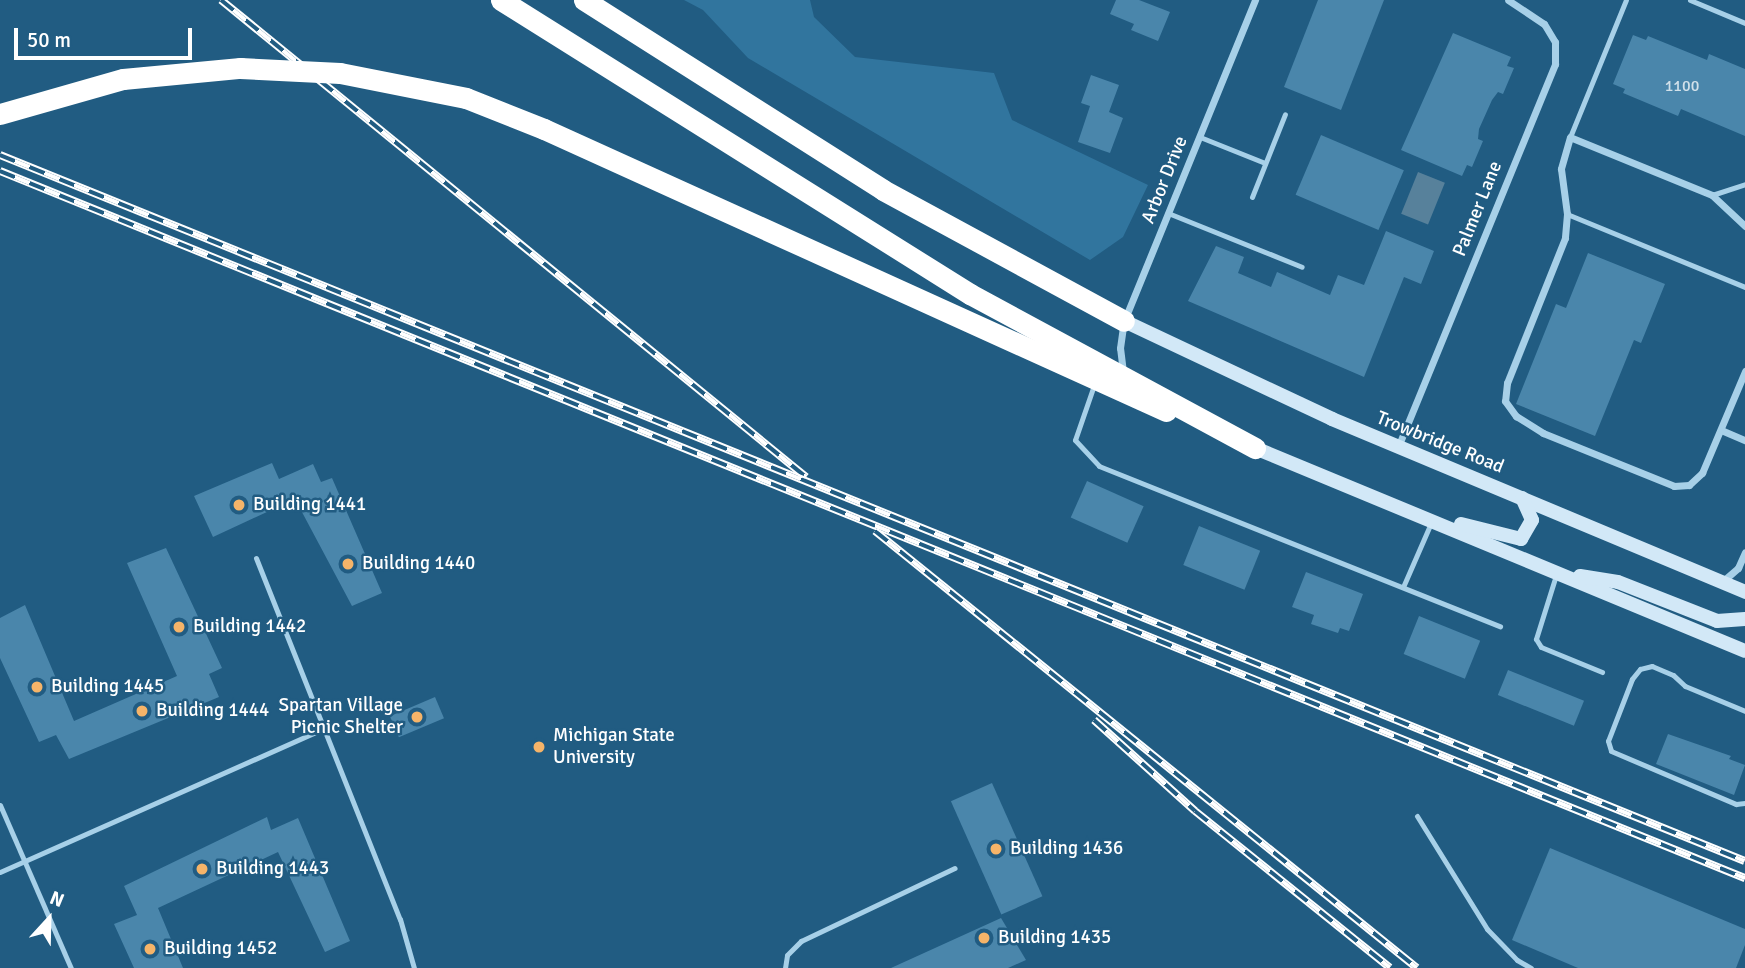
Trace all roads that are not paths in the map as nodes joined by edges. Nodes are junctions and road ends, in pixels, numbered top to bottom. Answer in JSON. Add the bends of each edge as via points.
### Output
{"nodes":[{"id":1,"x":501,"y":0,"type":"edge"},
{"id":2,"x":584,"y":0,"type":"edge"},
{"id":3,"x":1255,"y":0,"type":"edge"},
{"id":4,"x":1508,"y":0,"type":"edge"},
{"id":5,"x":1626,"y":0,"type":"edge"},
{"id":6,"x":1690,"y":0,"type":"edge"},
{"id":7,"x":1745,"y":23,"type":"edge"},
{"id":8,"x":0,"y":114,"type":"edge"},
{"id":9,"x":1285,"y":114,"type":"dead end"},
{"id":10,"x":1200,"y":137,"type":"junction"},
{"id":11,"x":1570,"y":137,"type":"junction"},
{"id":12,"x":1265,"y":163,"type":"junction"},
{"id":13,"x":1745,"y":184,"type":"edge"},
{"id":14,"x":1712,"y":195,"type":"junction"},
{"id":15,"x":1252,"y":197,"type":"dead end"},
{"id":16,"x":1168,"y":213,"type":"junction"},
{"id":17,"x":1567,"y":214,"type":"junction"},
{"id":18,"x":1745,"y":226,"type":"edge"},
{"id":19,"x":1302,"y":267,"type":"dead end"},
{"id":20,"x":1745,"y":287,"type":"edge"},
{"id":21,"x":1124,"y":321,"type":"junction"},
{"id":22,"x":1745,"y":371,"type":"edge"},
{"id":23,"x":1124,"y":374,"type":"junction"},
{"id":24,"x":1095,"y":382,"type":"junction"},
{"id":25,"x":1720,"y":430,"type":"junction"},
{"id":26,"x":1745,"y":440,"type":"edge"},
{"id":27,"x":1398,"y":447,"type":"junction"},
{"id":28,"x":1255,"y":448,"type":"junction"},
{"id":29,"x":1522,"y":498,"type":"junction"},
{"id":30,"x":1393,"y":503,"type":"junction"},
{"id":31,"x":1432,"y":520,"type":"junction"},
{"id":32,"x":1745,"y":552,"type":"edge"},
{"id":33,"x":256,"y":558,"type":"dead end"},
{"id":34,"x":1558,"y":572,"type":"junction"},
{"id":35,"x":1721,"y":582,"type":"junction"},
{"id":36,"x":1403,"y":587,"type":"junction"},
{"id":37,"x":1745,"y":592,"type":"edge"},
{"id":38,"x":1745,"y":619,"type":"edge"},
{"id":39,"x":1500,"y":626,"type":"dead end"},
{"id":40,"x":1745,"y":650,"type":"edge"},
{"id":41,"x":1602,"y":672,"type":"dead end"},
{"id":42,"x":1745,"y":711,"type":"edge"},
{"id":43,"x":321,"y":730,"type":"junction"},
{"id":44,"x":1745,"y":803,"type":"edge"},
{"id":45,"x":0,"y":805,"type":"edge"},
{"id":46,"x":1417,"y":816,"type":"dead end"},
{"id":47,"x":22,"y":863,"type":"junction"},
{"id":48,"x":955,"y":868,"type":"dead end"},
{"id":49,"x":0,"y":872,"type":"edge"},
{"id":50,"x":71,"y":968,"type":"edge"},
{"id":51,"x":414,"y":968,"type":"edge"},
{"id":52,"x":785,"y":968,"type":"edge"},
{"id":53,"x":1531,"y":968,"type":"edge"}],
"edges":[{"from":1,"to":23,"type":"highway","via":[[846,220],[970,294]]},
{"from":2,"to":21,"type":"highway","via":[[883,190]]},
{"from":3,"to":10,"type":"street","name":"Arbor Drive"},
{"from":4,"to":27,"type":"street","name":"Palmer Lane","via":[[1544,24],[1555,42],[1555,64]]},
{"from":5,"to":11,"type":"lane"},
{"from":6,"to":7,"type":"lane"},
{"from":8,"to":24,"type":"highway","bridge":true,"via":[[123,79],[240,68],[340,73],[466,98],[544,129]]},
{"from":9,"to":12,"type":"lane"},
{"from":10,"to":12,"type":"lane"},
{"from":10,"to":16,"type":"street","name":"Arbor Drive"},
{"from":11,"to":14,"type":"street"},
{"from":11,"to":17,"type":"street","via":[[1561,169]]},
{"from":12,"to":15,"type":"lane"},
{"from":13,"to":14,"type":"lane"},
{"from":14,"to":18,"type":"street"},
{"from":16,"to":19,"type":"lane"},
{"from":16,"to":21,"type":"street","name":"Arbor Drive"},
{"from":17,"to":20,"type":"lane"},
{"from":17,"to":25,"type":"street","via":[[1556,265],[1507,383],[1505,401],[1544,433],[1674,486],[1689,485],[1702,473]]},
{"from":21,"to":23,"type":"street","name":"Arbor Drive","via":[[1120,348]]},
{"from":21,"to":27,"type":"street","name":"Trowbridge Road"},
{"from":22,"to":25,"type":"street"},
{"from":23,"to":28,"type":"highway"},
{"from":24,"to":28,"type":"highway"},
{"from":24,"to":36,"type":"lane","via":[[1075,440],[1099,466]]},
{"from":25,"to":26,"type":"street"},
{"from":27,"to":29,"type":"street","name":"Trowbridge Road"},
{"from":28,"to":30,"type":"street"},
{"from":29,"to":30,"type":"street","via":[[1531,523],[1526,534],[1516,540]]},
{"from":29,"to":35,"type":"street","name":"Trowbridge Road"},
{"from":30,"to":31,"type":"street"},
{"from":31,"to":34,"type":"street"},
{"from":31,"to":36,"type":"lane"},
{"from":32,"to":35,"type":"street","via":[[1738,568]]},
{"from":33,"to":43,"type":"lane"},
{"from":34,"to":38,"type":"street","via":[[1618,582],[1717,621]]},
{"from":34,"to":40,"type":"street"},
{"from":34,"to":41,"type":"lane","via":[[1536,639],[1541,647]]},
{"from":35,"to":37,"type":"street","name":"Trowbridge Road"},
{"from":36,"to":39,"type":"lane"},
{"from":42,"to":44,"type":"lane","via":[[1685,686],[1673,675],[1652,667],[1640,669],[1628,687],[1608,746],[1737,804]]},
{"from":43,"to":47,"type":"lane"},
{"from":43,"to":51,"type":"lane","via":[[400,919]]},
{"from":45,"to":47,"type":"lane"},
{"from":46,"to":53,"type":"lane","via":[[1487,929]]},
{"from":47,"to":49,"type":"lane"},
{"from":47,"to":50,"type":"lane"},
{"from":48,"to":52,"type":"lane","via":[[801,941],[787,954]]}]}
